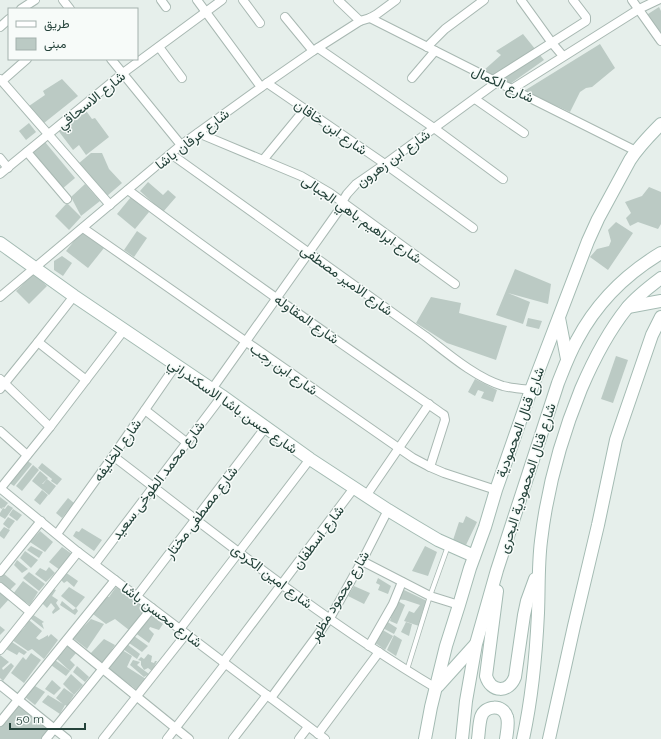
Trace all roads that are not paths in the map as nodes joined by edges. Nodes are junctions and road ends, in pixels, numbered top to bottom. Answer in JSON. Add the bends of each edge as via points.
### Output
{"nodes":[{"id":1,"x":35,"y":0,"type":"edge"},
{"id":2,"x":63,"y":0,"type":"edge"},
{"id":3,"x":161,"y":0,"type":"edge"},
{"id":4,"x":197,"y":0,"type":"edge"},
{"id":5,"x":222,"y":0,"type":"edge"},
{"id":6,"x":243,"y":0,"type":"edge"},
{"id":7,"x":338,"y":0,"type":"edge"},
{"id":8,"x":484,"y":0,"type":"edge"},
{"id":9,"x":521,"y":0,"type":"edge"},
{"id":10,"x":573,"y":0,"type":"edge"},
{"id":11,"x":632,"y":0,"type":"edge"},
{"id":12,"x":658,"y":0,"type":"edge"},
{"id":13,"x":394,"y":1,"type":"edge"},
{"id":14,"x":166,"y":7,"type":"dead end"},
{"id":15,"x":23,"y":8,"type":"edge"},
{"id":16,"x":69,"y":8,"type":"edge"},
{"id":17,"x":639,"y":9,"type":"junction"},
{"id":18,"x":205,"y":12,"type":"junction"},
{"id":19,"x":285,"y":17,"type":"dead end"},
{"id":20,"x":370,"y":18,"type":"junction"},
{"id":21,"x":8,"y":20,"type":"edge"},
{"id":22,"x":360,"y":21,"type":"junction"},
{"id":23,"x":260,"y":23,"type":"dead end"},
{"id":24,"x":0,"y":27,"type":"edge"},
{"id":25,"x":661,"y":41,"type":"edge"},
{"id":26,"x":552,"y":43,"type":"junction"},
{"id":27,"x":159,"y":46,"type":"junction"},
{"id":28,"x":431,"y":49,"type":"junction"},
{"id":29,"x":316,"y":50,"type":"junction"},
{"id":30,"x":563,"y":56,"type":"junction"},
{"id":31,"x":26,"y":60,"type":"edge"},
{"id":32,"x":112,"y":60,"type":"edge"},
{"id":33,"x":123,"y":74,"type":"junction"},
{"id":34,"x":182,"y":78,"type":"dead end"},
{"id":35,"x":412,"y":78,"type":"dead end"},
{"id":36,"x":1,"y":80,"type":"edge"},
{"id":37,"x":495,"y":81,"type":"junction"},
{"id":38,"x":264,"y":85,"type":"junction"},
{"id":39,"x":512,"y":89,"type":"junction"},
{"id":40,"x":475,"y":99,"type":"junction"},
{"id":41,"x":305,"y":109,"type":"junction"},
{"id":42,"x":661,"y":124,"type":"edge"},
{"id":43,"x":434,"y":128,"type":"junction"},
{"id":44,"x":198,"y":133,"type":"junction"},
{"id":45,"x":524,"y":133,"type":"dead end"},
{"id":46,"x":48,"y":135,"type":"junction"},
{"id":47,"x":181,"y":146,"type":"junction"},
{"id":48,"x":636,"y":151,"type":"junction"},
{"id":49,"x":27,"y":152,"type":"junction"},
{"id":50,"x":171,"y":154,"type":"junction"},
{"id":51,"x":0,"y":158,"type":"edge"},
{"id":52,"x":263,"y":160,"type":"junction"},
{"id":53,"x":385,"y":164,"type":"junction"},
{"id":54,"x":8,"y":168,"type":"junction"},
{"id":55,"x":0,"y":174,"type":"edge"},
{"id":56,"x":503,"y":179,"type":"dead end"},
{"id":57,"x":128,"y":190,"type":"junction"},
{"id":58,"x":67,"y":199,"type":"dead end"},
{"id":59,"x":342,"y":202,"type":"junction"},
{"id":60,"x":110,"y":205,"type":"junction"},
{"id":61,"x":83,"y":228,"type":"junction"},
{"id":62,"x":473,"y":228,"type":"dead end"},
{"id":63,"x":0,"y":243,"type":"edge"},
{"id":64,"x":308,"y":252,"type":"junction"},
{"id":65,"x":661,"y":253,"type":"edge"},
{"id":66,"x":35,"y":268,"type":"junction"},
{"id":67,"x":661,"y":278,"type":"edge"},
{"id":68,"x":455,"y":284,"type":"dead end"},
{"id":69,"x":74,"y":296,"type":"junction"},
{"id":70,"x":0,"y":297,"type":"edge"},
{"id":71,"x":276,"y":298,"type":"junction"},
{"id":72,"x":661,"y":301,"type":"edge"},
{"id":73,"x":628,"y":307,"type":"junction"},
{"id":74,"x":661,"y":317,"type":"edge"},
{"id":75,"x":559,"y":318,"type":"junction"},
{"id":76,"x":124,"y":330,"type":"junction"},
{"id":77,"x":38,"y":342,"type":"junction"},
{"id":78,"x":245,"y":342,"type":"junction"},
{"id":79,"x":567,"y":360,"type":"junction"},
{"id":80,"x":176,"y":365,"type":"junction"},
{"id":81,"x":86,"y":380,"type":"junction"},
{"id":82,"x":1,"y":384,"type":"edge"},
{"id":83,"x":530,"y":390,"type":"junction"},
{"id":84,"x":217,"y":393,"type":"junction"},
{"id":85,"x":429,"y":404,"type":"junction"},
{"id":86,"x":145,"y":410,"type":"junction"},
{"id":87,"x":50,"y":427,"type":"junction"},
{"id":88,"x":265,"y":428,"type":"junction"},
{"id":89,"x":0,"y":431,"type":"edge"},
{"id":90,"x":186,"y":442,"type":"junction"},
{"id":91,"x":399,"y":449,"type":"junction"},
{"id":92,"x":27,"y":455,"type":"junction"},
{"id":93,"x":113,"y":456,"type":"junction"},
{"id":94,"x":310,"y":459,"type":"junction"},
{"id":95,"x":430,"y":467,"type":"junction"},
{"id":96,"x":153,"y":486,"type":"junction"},
{"id":97,"x":354,"y":488,"type":"junction"},
{"id":98,"x":0,"y":489,"type":"edge"},
{"id":99,"x":496,"y":490,"type":"junction"},
{"id":100,"x":366,"y":496,"type":"junction"},
{"id":101,"x":388,"y":510,"type":"junction"},
{"id":102,"x":196,"y":519,"type":"junction"},
{"id":103,"x":41,"y":521,"type":"junction"},
{"id":104,"x":57,"y":534,"type":"junction"},
{"id":105,"x":448,"y":545,"type":"junction"},
{"id":106,"x":78,"y":552,"type":"junction"},
{"id":107,"x":239,"y":552,"type":"junction"},
{"id":108,"x":474,"y":556,"type":"junction"},
{"id":109,"x":362,"y":561,"type":"junction"},
{"id":110,"x":95,"y":564,"type":"junction"},
{"id":111,"x":539,"y":568,"type":"junction"},
{"id":112,"x":497,"y":570,"type":"junction"},
{"id":113,"x":0,"y":572,"type":"edge"},
{"id":114,"x":115,"y":580,"type":"junction"},
{"id":115,"x":402,"y":582,"type":"junction"},
{"id":116,"x":282,"y":585,"type":"junction"},
{"id":117,"x":0,"y":587,"type":"edge"},
{"id":118,"x":137,"y":596,"type":"junction"},
{"id":119,"x":430,"y":596,"type":"junction"},
{"id":120,"x":459,"y":605,"type":"junction"},
{"id":121,"x":152,"y":608,"type":"junction"},
{"id":122,"x":30,"y":612,"type":"junction"},
{"id":123,"x":330,"y":618,"type":"junction"},
{"id":124,"x":183,"y":632,"type":"junction"},
{"id":125,"x":67,"y":640,"type":"junction"},
{"id":126,"x":476,"y":644,"type":"junction"},
{"id":127,"x":370,"y":646,"type":"junction"},
{"id":128,"x":0,"y":650,"type":"edge"},
{"id":129,"x":379,"y":652,"type":"junction"},
{"id":130,"x":224,"y":663,"type":"junction"},
{"id":131,"x":103,"y":669,"type":"junction"},
{"id":132,"x":407,"y":671,"type":"junction"},
{"id":133,"x":0,"y":685,"type":"edge"},
{"id":134,"x":436,"y":688,"type":"junction"},
{"id":135,"x":269,"y":696,"type":"junction"},
{"id":136,"x":136,"y":697,"type":"junction"},
{"id":137,"x":18,"y":700,"type":"junction"},
{"id":138,"x":0,"y":722,"type":"edge"},
{"id":139,"x":308,"y":727,"type":"junction"},
{"id":140,"x":175,"y":728,"type":"junction"},
{"id":141,"x":54,"y":729,"type":"junction"},
{"id":142,"x":318,"y":734,"type":"junction"},
{"id":143,"x":46,"y":739,"type":"edge"},
{"id":144,"x":67,"y":739,"type":"edge"},
{"id":145,"x":103,"y":739,"type":"edge"},
{"id":146,"x":167,"y":739,"type":"edge"},
{"id":147,"x":189,"y":739,"type":"edge"},
{"id":148,"x":233,"y":739,"type":"edge"},
{"id":149,"x":298,"y":739,"type":"edge"},
{"id":150,"x":325,"y":739,"type":"edge"},
{"id":151,"x":425,"y":739,"type":"edge"},
{"id":152,"x":462,"y":739,"type":"edge"},
{"id":153,"x":478,"y":739,"type":"edge"},
{"id":154,"x":506,"y":739,"type":"edge"},
{"id":155,"x":523,"y":739,"type":"edge"},
{"id":156,"x":549,"y":739,"type":"edge"}],
"edges":[{"from":1,"to":15,"type":"street"},
{"from":2,"to":16,"type":"street"},
{"from":3,"to":14,"type":"street"},
{"from":4,"to":18,"type":"street","name":"شارع ابن خاقان"},
{"from":5,"to":18,"type":"street","name":"شارع الاسحاقي"},
{"from":6,"to":23,"type":"street"},
{"from":7,"to":22,"type":"street"},
{"from":8,"to":28,"type":"street","via":[[445,29]]},
{"from":9,"to":26,"type":"street"},
{"from":10,"to":26,"type":"street","name":"شارع ابن زهرون","via":[[586,17],[586,21]]},
{"from":11,"to":17,"type":"street"},
{"from":12,"to":17,"type":"street"},
{"from":13,"to":20,"type":"street","name":"شارع عرفان باشا"},
{"from":17,"to":25,"type":"street"},
{"from":17,"to":30,"type":"street"},
{"from":18,"to":27,"type":"street","name":"شارع الاسحاقي"},
{"from":18,"to":38,"type":"street","name":"شارع ابن خاقان"},
{"from":19,"to":29,"type":"street"},
{"from":20,"to":22,"type":"street","name":"شارع عرفان باشا"},
{"from":20,"to":28,"type":"street","name":"شارع الكمال"},
{"from":21,"to":24,"type":"street"},
{"from":22,"to":29,"type":"street","name":"شارع عرفان باشا"},
{"from":26,"to":30,"type":"street"},
{"from":26,"to":37,"type":"street","name":"شارع ابن زهرون"},
{"from":27,"to":33,"type":"street","name":"شارع الاسحاقي"},
{"from":27,"to":34,"type":"street"},
{"from":28,"to":35,"type":"street"},
{"from":28,"to":37,"type":"street","name":"شارع الكمال"},
{"from":29,"to":38,"type":"street","name":"شارع عرفان باشا"},
{"from":29,"to":43,"type":"street"},
{"from":30,"to":39,"type":"street"},
{"from":31,"to":36,"type":"street"},
{"from":32,"to":33,"type":"street"},
{"from":33,"to":46,"type":"street","name":"شارع الاسحاقي"},
{"from":33,"to":47,"type":"street"},
{"from":36,"to":46,"type":"street"},
{"from":37,"to":39,"type":"street","name":"شارع الكمال"},
{"from":37,"to":40,"type":"street","name":"شارع ابن زهرون"},
{"from":38,"to":41,"type":"street","name":"شارع ابن خاقان"},
{"from":38,"to":44,"type":"street","name":"شارع عرفان باشا"},
{"from":39,"to":48,"type":"street","name":"شارع الكمال"},
{"from":40,"to":43,"type":"street","name":"شارع ابن زهرون"},
{"from":40,"to":45,"type":"street"},
{"from":41,"to":52,"type":"street"},
{"from":41,"to":53,"type":"street","name":"شارع ابن خاقان"},
{"from":42,"to":48,"type":"street","name":"شارع قنال المحمودية"},
{"from":43,"to":53,"type":"street","name":"شارع ابن زهرون"},
{"from":43,"to":56,"type":"street"},
{"from":44,"to":47,"type":"street","name":"شارع عرفان باشا"},
{"from":44,"to":52,"type":"street","name":"شارع ابراهيم باهي الجبالى"},
{"from":46,"to":49,"type":"street","name":"شارع الاسحاقي"},
{"from":46,"to":60,"type":"street"},
{"from":47,"to":50,"type":"street","name":"شارع عرفان باشا"},
{"from":48,"to":75,"type":"street","name":"شارع قنال المحمودية","via":[[592,234]]},
{"from":49,"to":54,"type":"street","name":"شارع الاسحاقي"},
{"from":49,"to":58,"type":"street"},
{"from":50,"to":57,"type":"street","name":"شارع عرفان باشا"},
{"from":50,"to":64,"type":"street","name":"شارع الامير مصطفى"},
{"from":51,"to":54,"type":"street"},
{"from":52,"to":59,"type":"street","name":"شارع ابراهيم باهي الجبالى","via":[[302,176]]},
{"from":53,"to":59,"type":"street","name":"شارع ابن زهرون","via":[[356,184]]},
{"from":53,"to":62,"type":"street","name":"شارع ابن خاقان"},
{"from":54,"to":55,"type":"street","name":"شارع الاسحاقي"},
{"from":57,"to":60,"type":"street","name":"شارع عرفان باشا"},
{"from":57,"to":71,"type":"street","name":"شارع المقاوله"},
{"from":59,"to":64,"type":"street","name":"شارع ابن زهرون"},
{"from":59,"to":68,"type":"street","name":"شارع ابراهيم باهي الجبالى"},
{"from":60,"to":61,"type":"street","name":"شارع عرفان باشا"},
{"from":61,"to":66,"type":"street","name":"شارع عرفان باشا"},
{"from":61,"to":78,"type":"street","name":"شارع ابن رجب"},
{"from":63,"to":66,"type":"street","name":"شارع حسن باشا الاسكندراني"},
{"from":64,"to":71,"type":"street","name":"شارع ابن زهرون"},
{"from":64,"to":83,"type":"street","name":"شارع الامير مصطفى","via":[[476,373],[503,386]]},
{"from":65,"to":79,"type":"street","name":"شارع قنال المحمودية البحرى","via":[[626,278],[601,303]]},
{"from":66,"to":69,"type":"street","name":"شارع حسن باشا الاسكندراني"},
{"from":66,"to":70,"type":"street","name":"شارع عرفان باشا"},
{"from":67,"to":73,"type":"street","name":"شارع قنال المحمودية البحرى"},
{"from":69,"to":76,"type":"street","name":"شارع حسن باشا الاسكندراني"},
{"from":69,"to":77,"type":"street"},
{"from":71,"to":78,"type":"street","name":"شارع ابن زهرون"},
{"from":71,"to":85,"type":"street","name":"شارع المقاوله"},
{"from":72,"to":73,"type":"street"},
{"from":73,"to":111,"type":"street","name":"شارع قنال المحمودية البحرى","via":[[598,352],[574,405],[547,500]]},
{"from":74,"to":156,"type":"street","via":[[652,335],[616,440]]},
{"from":75,"to":79,"type":"street"},
{"from":75,"to":83,"type":"street","name":"شارع قنال المحمودية"},
{"from":76,"to":80,"type":"street","name":"شارع حسن باشا الاسكندراني"},
{"from":76,"to":81,"type":"street"},
{"from":77,"to":81,"type":"street"},
{"from":77,"to":82,"type":"street"},
{"from":78,"to":84,"type":"street","name":"شارع ابن زهرون"},
{"from":78,"to":91,"type":"street","name":"شارع ابن رجب"},
{"from":79,"to":112,"type":"street","name":"شارع قنال المحمودية البحرى"},
{"from":80,"to":84,"type":"street","name":"شارع حسن باشا الاسكندراني"},
{"from":80,"to":86,"type":"street","name":"شارع الخليفه"},
{"from":81,"to":87,"type":"street"},
{"from":82,"to":87,"type":"street"},
{"from":83,"to":99,"type":"street","name":"شارع قنال المحمودية"},
{"from":84,"to":88,"type":"street","name":"شارع حسن باشا الاسكندراني"},
{"from":84,"to":90,"type":"street","name":"شارع محمد الطوخى سعيد"},
{"from":85,"to":91,"type":"street"},
{"from":85,"to":95,"type":"street","name":"شارع المقاوله","via":[[445,418]]},
{"from":86,"to":90,"type":"street"},
{"from":86,"to":93,"type":"street","name":"شارع الخليفه"},
{"from":87,"to":92,"type":"street"},
{"from":88,"to":94,"type":"street","name":"شارع حسن باشا الاسكندراني"},
{"from":88,"to":102,"type":"street","name":"شارع مصطفى مختار"},
{"from":89,"to":92,"type":"street"},
{"from":90,"to":96,"type":"street","name":"شارع محمد الطوخى سعيد"},
{"from":91,"to":95,"type":"street","name":"شارع ابن رجب"},
{"from":91,"to":100,"type":"street"},
{"from":92,"to":98,"type":"street"},
{"from":93,"to":96,"type":"street","name":"شارع امين الكردى"},
{"from":93,"to":104,"type":"street","name":"شارع الخليفه"},
{"from":94,"to":97,"type":"street","name":"شارع حسن باشا الاسكندراني"},
{"from":94,"to":107,"type":"street"},
{"from":95,"to":99,"type":"street","name":"شارع ابن رجب"},
{"from":96,"to":102,"type":"street","name":"شارع امين الكردى"},
{"from":96,"to":110,"type":"street","name":"شارع محمد الطوخى سعيد"},
{"from":97,"to":100,"type":"street","name":"شارع حسن باشا الاسكندراني"},
{"from":97,"to":116,"type":"street","name":"شارع اسطفان"},
{"from":98,"to":103,"type":"street","name":"شارع محسن باشا"},
{"from":99,"to":108,"type":"street","name":"شارع قنال المحمودية"},
{"from":100,"to":101,"type":"street","name":"شارع حسن باشا الاسكندراني"},
{"from":101,"to":105,"type":"street","name":"شارع حسن باشا الاسكندراني"},
{"from":101,"to":109,"type":"street","name":"شارع محمود مظهر"},
{"from":102,"to":107,"type":"street","name":"شارع امين الكردى"},
{"from":102,"to":118,"type":"street","name":"شارع مصطفى مختار"},
{"from":103,"to":104,"type":"street","name":"شارع محسن باشا"},
{"from":103,"to":113,"type":"street"},
{"from":104,"to":106,"type":"street","name":"شارع محسن باشا"},
{"from":105,"to":108,"type":"street","name":"شارع حسن باشا الاسكندراني"},
{"from":105,"to":119,"type":"lane"},
{"from":106,"to":110,"type":"street","name":"شارع محسن باشا"},
{"from":106,"to":122,"type":"street"},
{"from":107,"to":116,"type":"street","name":"شارع امين الكردى"},
{"from":107,"to":124,"type":"street"},
{"from":108,"to":120,"type":"street","name":"شارع قنال المحمودية"},
{"from":109,"to":115,"type":"street"},
{"from":109,"to":123,"type":"street","name":"شارع محمود مظهر"},
{"from":110,"to":114,"type":"street","name":"شارع محسن باشا"},
{"from":111,"to":112,"type":"street","via":[[527,601],[515,677],[511,685],[503,689],[490,684],[486,676]]},
{"from":111,"to":155,"type":"street","name":"شارع قنال المحمودية البحرى","via":[[536,650]]},
{"from":112,"to":126,"type":"street","name":"شارع قنال المحمودية البحرى"},
{"from":114,"to":118,"type":"street","name":"شارع محسن باشا"},
{"from":114,"to":125,"type":"street"},
{"from":115,"to":119,"type":"street"},
{"from":115,"to":127,"type":"street"},
{"from":116,"to":123,"type":"street","name":"شارع امين الكردى"},
{"from":116,"to":130,"type":"street","name":"شارع اسطفان"},
{"from":117,"to":122,"type":"street"},
{"from":118,"to":121,"type":"street","name":"شارع محسن باشا"},
{"from":119,"to":120,"type":"street"},
{"from":119,"to":132,"type":"lane"},
{"from":120,"to":134,"type":"street","name":"شارع قنال المحمودية"},
{"from":121,"to":124,"type":"street","name":"شارع محسن باشا"},
{"from":121,"to":131,"type":"street"},
{"from":122,"to":128,"type":"street"},
{"from":123,"to":127,"type":"street","name":"شارع امين الكردى"},
{"from":123,"to":135,"type":"street","name":"شارع محمود مظهر"},
{"from":124,"to":130,"type":"street","name":"شارع محسن باشا"},
{"from":124,"to":136,"type":"street"},
{"from":125,"to":131,"type":"street"},
{"from":125,"to":137,"type":"street"},
{"from":126,"to":134,"type":"street"},
{"from":126,"to":152,"type":"street","name":"شارع قنال المحمودية البحرى"},
{"from":127,"to":129,"type":"street","name":"شارع امين الكردى"},
{"from":129,"to":132,"type":"street","name":"شارع امين الكردى"},
{"from":129,"to":142,"type":"street"},
{"from":130,"to":135,"type":"street","name":"شارع محسن باشا"},
{"from":130,"to":140,"type":"street","name":"شارع اسطفان"},
{"from":131,"to":136,"type":"street"},
{"from":131,"to":141,"type":"street"},
{"from":132,"to":134,"type":"street","name":"شارع امين الكردى"},
{"from":133,"to":137,"type":"street"},
{"from":134,"to":151,"type":"street","name":"شارع قنال المحمودية"},
{"from":135,"to":139,"type":"street","name":"شارع محسن باشا"},
{"from":135,"to":148,"type":"street","name":"شارع محمود مظهر"},
{"from":136,"to":140,"type":"street"},
{"from":136,"to":145,"type":"street"},
{"from":137,"to":138,"type":"street"},
{"from":137,"to":141,"type":"street"},
{"from":139,"to":142,"type":"street","name":"شارع محسن باشا"},
{"from":139,"to":149,"type":"street"},
{"from":140,"to":146,"type":"street","name":"شارع اسطفان"},
{"from":140,"to":147,"type":"street"},
{"from":141,"to":143,"type":"street"},
{"from":141,"to":144,"type":"street"},
{"from":142,"to":150,"type":"street","name":"شارع محسن باشا"},
{"from":153,"to":154,"type":"street","via":[[481,716],[488,708],[494,707],[500,708],[507,716]]}]}
